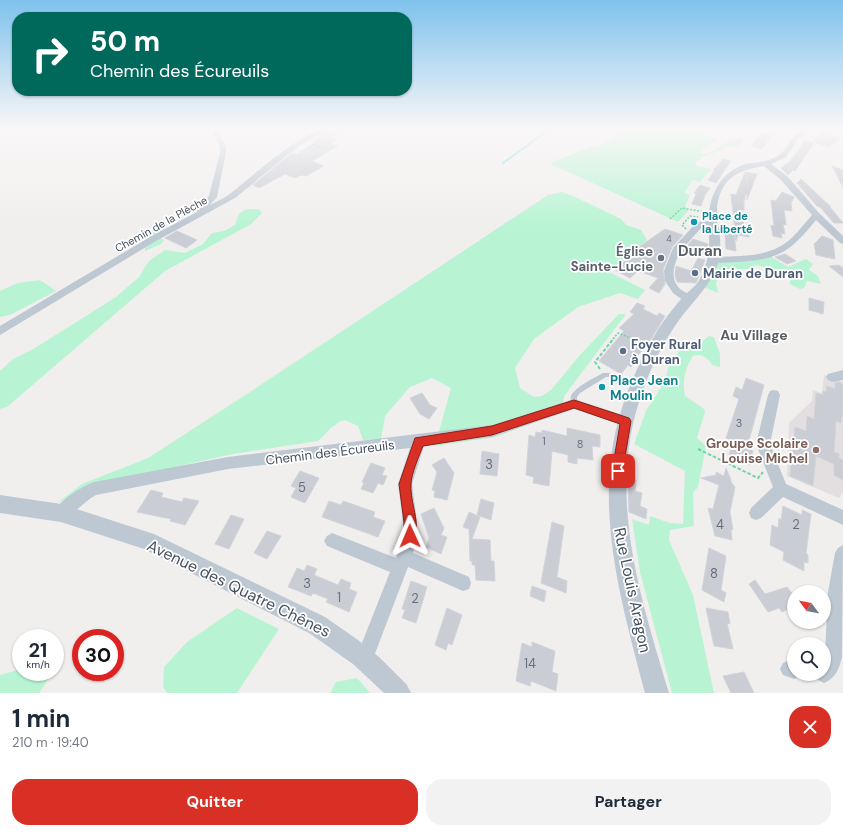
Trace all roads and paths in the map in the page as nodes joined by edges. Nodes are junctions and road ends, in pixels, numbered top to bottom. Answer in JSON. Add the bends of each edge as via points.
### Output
{"nodes":[{"id":1,"x":221,"y":161,"type":"edge"},
{"id":2,"x":277,"y":161,"type":"edge"},
{"id":3,"x":769,"y":161,"type":"edge"},
{"id":4,"x":765,"y":163,"type":"junction"},
{"id":5,"x":816,"y":215,"type":"junction"},
{"id":6,"x":670,"y":219,"type":"dead end"},
{"id":7,"x":713,"y":219,"type":"junction"},
{"id":8,"x":184,"y":223,"type":"junction"},
{"id":9,"x":843,"y":240,"type":"edge"},
{"id":10,"x":677,"y":248,"type":"junction"},
{"id":11,"x":694,"y":254,"type":"dead end"},
{"id":12,"x":712,"y":260,"type":"junction"},
{"id":13,"x":688,"y":299,"type":"junction"},
{"id":14,"x":0,"y":331,"type":"edge"},
{"id":15,"x":653,"y":351,"type":"junction"},
{"id":16,"x":605,"y":375,"type":"junction"},
{"id":17,"x":637,"y":386,"type":"junction"},
{"id":18,"x":774,"y":395,"type":"dead end"},
{"id":19,"x":574,"y":404,"type":"junction"},
{"id":20,"x":626,"y":421,"type":"junction"},
{"id":21,"x":419,"y":441,"type":"junction"},
{"id":22,"x":698,"y":449,"type":"dead end"},
{"id":23,"x":774,"y":472,"type":"junction"},
{"id":24,"x":781,"y":489,"type":"junction"},
{"id":25,"x":0,"y":504,"type":"edge"},
{"id":26,"x":61,"y":513,"type":"junction"},
{"id":27,"x":756,"y":513,"type":"dead end"},
{"id":28,"x":843,"y":518,"type":"edge"},
{"id":29,"x":332,"y":541,"type":"dead end"},
{"id":30,"x":843,"y":553,"type":"edge"},
{"id":31,"x":402,"y":562,"type":"junction"},
{"id":32,"x":463,"y":583,"type":"dead end"},
{"id":33,"x":365,"y":658,"type":"junction"},
{"id":34,"x":831,"y":667,"type":"edge"},
{"id":35,"x":399,"y":693,"type":"edge"},
{"id":36,"x":657,"y":693,"type":"edge"}],
"edges":[{"from":1,"to":8,"type":"street","via":[[213,197]]},
{"from":2,"to":8,"type":"street","name":"Chemin de la Plèche","via":[[236,193]]},
{"from":3,"to":4,"type":"street"},
{"from":4,"to":5,"type":"street","via":[[785,179]]},
{"from":4,"to":7,"type":"street","via":[[737,170],[727,177],[714,200]]},
{"from":5,"to":9,"type":"street"},
{"from":5,"to":12,"type":"street","via":[[788,247],[777,252],[746,259]]},
{"from":6,"to":7,"type":"path","via":[[682,208],[691,208]]},
{"from":7,"to":10,"type":"street","via":[[700,224]]},
{"from":7,"to":12,"type":"street","name":"Rue Louis Aragon","via":[[716,242]]},
{"from":8,"to":14,"type":"street","name":"Chemin de la Plèche","via":[[152,239]]},
{"from":10,"to":11,"type":"street"},
{"from":10,"to":13,"type":"street","via":[[669,267],[670,281],[677,292]]},
{"from":12,"to":13,"type":"street","name":"Rue Louis Aragon","via":[[702,285]]},
{"from":13,"to":15,"type":"street","name":"Rue Louis Aragon"},
{"from":15,"to":16,"type":"path","via":[[618,333],[595,362]]},
{"from":15,"to":17,"type":"street","name":"Rue Louis Aragon"},
{"from":16,"to":17,"type":"lane","via":[[614,375]]},
{"from":16,"to":19,"type":"lane","via":[[578,391],[574,397]]},
{"from":17,"to":20,"type":"street","name":"Rue Louis Aragon"},
{"from":18,"to":23,"type":"street","via":[[763,444]]},
{"from":19,"to":20,"type":"street"},
{"from":19,"to":21,"type":"street","name":"Chemin des Écureuils","via":[[492,431]]},
{"from":20,"to":36,"type":"street","name":"Rue Louis Aragon","via":[[616,501],[619,530],[626,576]]},
{"from":21,"to":26,"type":"street","name":"Chemin des Écureuils","via":[[228,463],[94,489],[82,495]]},
{"from":21,"to":31,"type":"street","via":[[405,484],[410,536]]},
{"from":22,"to":23,"type":"path","via":[[758,478],[763,472]]},
{"from":23,"to":24,"type":"street"},
{"from":24,"to":27,"type":"street"},
{"from":24,"to":28,"type":"street"},
{"from":25,"to":26,"type":"street","name":"Avenue des Quatre Chênes"},
{"from":26,"to":33,"type":"street","name":"Avenue des Quatre Chênes","via":[[153,544],[317,625]]},
{"from":29,"to":31,"type":"street"},
{"from":30,"to":34,"type":"street","via":[[836,592]]},
{"from":31,"to":32,"type":"street"},
{"from":31,"to":33,"type":"street"},
{"from":33,"to":35,"type":"street","name":"Avenue des Quatre Chênes"}]}
